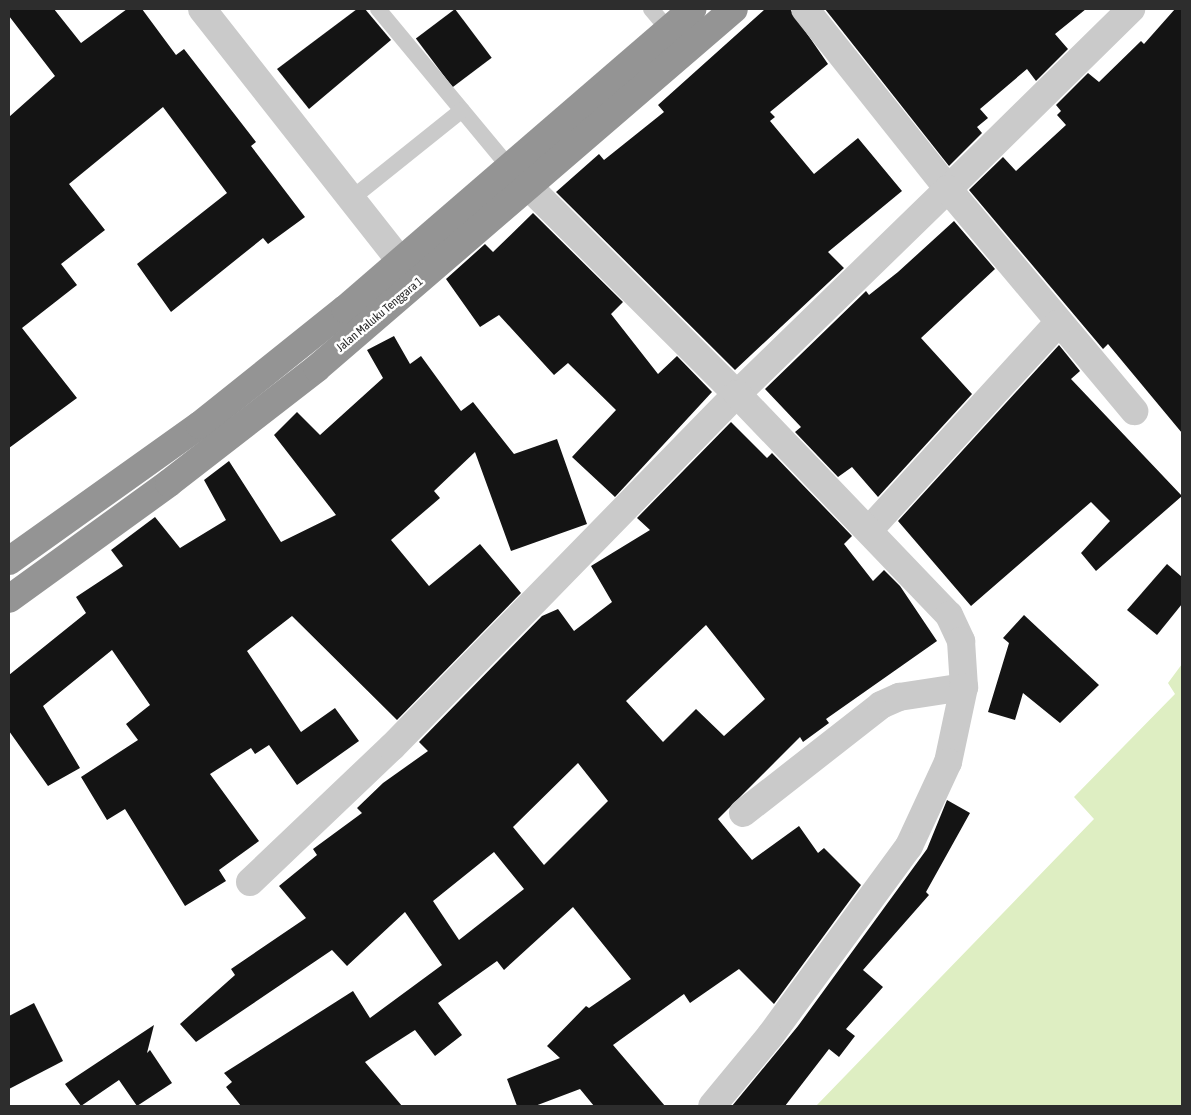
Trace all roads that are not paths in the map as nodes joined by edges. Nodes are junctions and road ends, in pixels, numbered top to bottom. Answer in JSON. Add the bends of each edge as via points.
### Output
{"nodes":[{"id":1,"x":202,"y":9,"type":"edge"},
{"id":2,"x":378,"y":9,"type":"edge"},
{"id":3,"x":692,"y":9,"type":"edge"},
{"id":4,"x":734,"y":9,"type":"edge"},
{"id":5,"x":805,"y":9,"type":"edge"},
{"id":6,"x":1132,"y":9,"type":"edge"},
{"id":7,"x":660,"y":19,"type":"edge"},
{"id":8,"x":462,"y":110,"type":"junction"},
{"id":9,"x":510,"y":168,"type":"junction"},
{"id":10,"x":529,"y":187,"type":"junction"},
{"id":11,"x":948,"y":189,"type":"junction"},
{"id":12,"x":351,"y":199,"type":"junction"},
{"id":13,"x":401,"y":262,"type":"junction"},
{"id":14,"x":1057,"y":324,"type":"junction"},
{"id":15,"x":737,"y":394,"type":"junction"},
{"id":16,"x":1134,"y":410,"type":"dead end"},
{"id":17,"x":869,"y":530,"type":"junction"},
{"id":18,"x":9,"y":561,"type":"edge"},
{"id":19,"x":9,"y":599,"type":"edge"},
{"id":20,"x":964,"y":687,"type":"junction"},
{"id":21,"x":743,"y":813,"type":"dead end"},
{"id":22,"x":250,"y":882,"type":"dead end"},
{"id":23,"x":712,"y":1106,"type":"edge"}],
"edges":[{"from":1,"to":12,"type":"street"},
{"from":2,"to":8,"type":"lane"},
{"from":3,"to":7,"type":"highway"},
{"from":4,"to":10,"type":"highway","name":"Jalan Maluku Tenggara 1"},
{"from":5,"to":11,"type":"street"},
{"from":6,"to":11,"type":"street"},
{"from":7,"to":9,"type":"highway"},
{"from":8,"to":9,"type":"lane"},
{"from":8,"to":12,"type":"lane"},
{"from":9,"to":13,"type":"highway"},
{"from":10,"to":15,"type":"street"},
{"from":10,"to":19,"type":"highway","name":"Jalan Maluku Tenggara 1","via":[[310,374]]},
{"from":11,"to":14,"type":"street"},
{"from":11,"to":15,"type":"street"},
{"from":12,"to":13,"type":"street"},
{"from":13,"to":18,"type":"highway","via":[[200,425]]},
{"from":14,"to":16,"type":"street"},
{"from":14,"to":17,"type":"street"},
{"from":15,"to":17,"type":"street"},
{"from":15,"to":22,"type":"street","via":[[392,747]]},
{"from":17,"to":20,"type":"street","via":[[949,615],[961,641]]},
{"from":20,"to":21,"type":"street","via":[[898,697],[882,705]]},
{"from":20,"to":23,"type":"street","via":[[948,762],[909,846],[776,1028]]}]}
